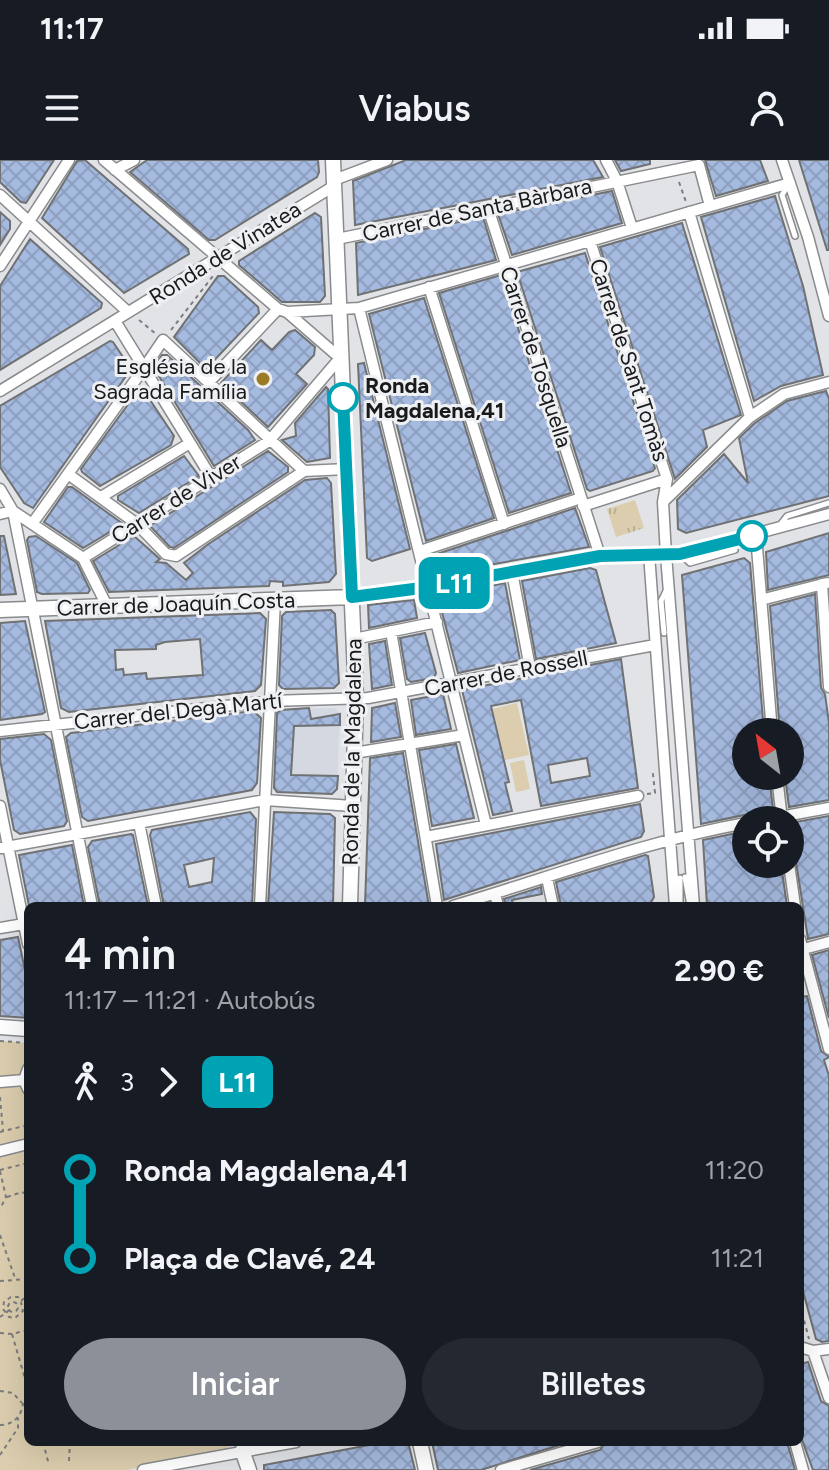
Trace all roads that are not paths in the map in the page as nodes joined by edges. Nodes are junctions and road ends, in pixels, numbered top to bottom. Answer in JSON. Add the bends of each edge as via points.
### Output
{"nodes":[{"id":1,"x":69,"y":160,"type":"edge"},
{"id":2,"x":104,"y":160,"type":"edge"},
{"id":3,"x":134,"y":160,"type":"edge"},
{"id":4,"x":333,"y":160,"type":"edge"},
{"id":5,"x":387,"y":160,"type":"edge"},
{"id":6,"x":606,"y":160,"type":"edge"},
{"id":7,"x":782,"y":160,"type":"edge"},
{"id":8,"x":674,"y":165,"type":"edge"},
{"id":9,"x":115,"y":170,"type":"junction"},
{"id":10,"x":617,"y":181,"type":"junction"},
{"id":11,"x":334,"y":183,"type":"junction"},
{"id":12,"x":790,"y":183,"type":"junction"},
{"id":13,"x":0,"y":195,"type":"edge"},
{"id":14,"x":710,"y":206,"type":"junction"},
{"id":15,"x":488,"y":208,"type":"junction"},
{"id":16,"x":689,"y":212,"type":"junction"},
{"id":17,"x":28,"y":221,"type":"junction"},
{"id":18,"x":632,"y":228,"type":"junction"},
{"id":19,"x":795,"y":236,"type":"dead end"},
{"id":20,"x":337,"y":239,"type":"junction"},
{"id":21,"x":590,"y":241,"type":"junction"},
{"id":22,"x":217,"y":258,"type":"junction"},
{"id":23,"x":506,"y":265,"type":"junction"},
{"id":24,"x":0,"y":266,"type":"edge"},
{"id":25,"x":429,"y":287,"type":"junction"},
{"id":26,"x":359,"y":308,"type":"junction"},
{"id":27,"x":341,"y":310,"type":"junction"},
{"id":28,"x":282,"y":311,"type":"junction"},
{"id":29,"x":128,"y":312,"type":"junction"},
{"id":30,"x":829,"y":316,"type":"edge"},
{"id":31,"x":115,"y":321,"type":"junction"},
{"id":32,"x":340,"y":358,"type":"junction"},
{"id":33,"x":144,"y":368,"type":"junction"},
{"id":34,"x":829,"y":382,"type":"edge"},
{"id":35,"x":208,"y":383,"type":"junction"},
{"id":36,"x":0,"y":391,"type":"edge"},
{"id":37,"x":750,"y":417,"type":"junction"},
{"id":38,"x":269,"y":441,"type":"junction"},
{"id":39,"x":190,"y":443,"type":"junction"},
{"id":40,"x":347,"y":469,"type":"junction"},
{"id":41,"x":304,"y":471,"type":"junction"},
{"id":42,"x":68,"y":474,"type":"junction"},
{"id":43,"x":211,"y":477,"type":"junction"},
{"id":44,"x":667,"y":479,"type":"junction"},
{"id":45,"x":0,"y":489,"type":"edge"},
{"id":46,"x":101,"y":497,"type":"junction"},
{"id":47,"x":582,"y":502,"type":"junction"},
{"id":48,"x":663,"y":502,"type":"junction"},
{"id":49,"x":829,"y":503,"type":"edge"},
{"id":50,"x":13,"y":511,"type":"junction"},
{"id":51,"x":0,"y":514,"type":"edge"},
{"id":52,"x":829,"y":514,"type":"edge"},
{"id":53,"x":32,"y":524,"type":"junction"},
{"id":54,"x":137,"y":524,"type":"junction"},
{"id":55,"x":504,"y":524,"type":"junction"},
{"id":56,"x":777,"y":528,"type":"junction"},
{"id":57,"x":756,"y":535,"type":"junction"},
{"id":58,"x":735,"y":550,"type":"dead end"},
{"id":59,"x":420,"y":551,"type":"junction"},
{"id":60,"x":649,"y":554,"type":"junction"},
{"id":61,"x":680,"y":554,"type":"junction"},
{"id":62,"x":666,"y":555,"type":"junction"},
{"id":63,"x":600,"y":556,"type":"junction"},
{"id":64,"x":83,"y":558,"type":"junction"},
{"id":65,"x":512,"y":572,"type":"junction"},
{"id":66,"x":826,"y":583,"type":"edge"},
{"id":67,"x":650,"y":586,"type":"junction"},
{"id":68,"x":668,"y":586,"type":"junction"},
{"id":69,"x":429,"y":587,"type":"junction"},
{"id":70,"x":352,"y":597,"type":"junction"},
{"id":71,"x":275,"y":600,"type":"junction"},
{"id":72,"x":761,"y":600,"type":"junction"},
{"id":73,"x":107,"y":606,"type":"junction"},
{"id":74,"x":32,"y":609,"type":"junction"},
{"id":75,"x":0,"y":610,"type":"edge"},
{"id":76,"x":437,"y":622,"type":"junction"},
{"id":77,"x":391,"y":631,"type":"junction"},
{"id":78,"x":354,"y":639,"type":"junction"},
{"id":79,"x":655,"y":645,"type":"junction"},
{"id":80,"x":530,"y":668,"type":"junction"},
{"id":81,"x":451,"y":682,"type":"junction"},
{"id":82,"x":829,"y":687,"type":"edge"},
{"id":83,"x":402,"y":692,"type":"junction"},
{"id":84,"x":356,"y":698,"type":"junction"},
{"id":85,"x":270,"y":701,"type":"junction"},
{"id":86,"x":771,"y":718,"type":"edge"},
{"id":87,"x":55,"y":724,"type":"junction"},
{"id":88,"x":0,"y":731,"type":"edge"},
{"id":89,"x":464,"y":735,"type":"junction"},
{"id":90,"x":410,"y":744,"type":"junction"},
{"id":91,"x":354,"y":753,"type":"junction"},
{"id":92,"x":638,"y":796,"type":"road end"},
{"id":93,"x":265,"y":800,"type":"junction"},
{"id":94,"x":0,"y":806,"type":"edge"},
{"id":95,"x":353,"y":806,"type":"junction"},
{"id":96,"x":829,"y":808,"type":"edge"},
{"id":97,"x":804,"y":813,"type":"edge"},
{"id":98,"x":139,"y":823,"type":"junction"},
{"id":99,"x":486,"y":825,"type":"junction"},
{"id":100,"x":732,"y":826,"type":"edge"},
{"id":101,"x":77,"y":834,"type":"junction"},
{"id":102,"x":688,"y":834,"type":"junction"},
{"id":103,"x":426,"y":837,"type":"junction"},
{"id":104,"x":671,"y":840,"type":"junction"},
{"id":105,"x":4,"y":848,"type":"edge"},
{"id":106,"x":547,"y":878,"type":"junction"},
{"id":107,"x":791,"y":878,"type":"edge"},
{"id":108,"x":495,"y":893,"type":"junction"},
{"id":109,"x":91,"y":902,"type":"edge"},
{"id":110,"x":155,"y":902,"type":"edge"},
{"id":111,"x":260,"y":902,"type":"edge"},
{"id":112,"x":350,"y":902,"type":"edge"},
{"id":113,"x":436,"y":902,"type":"edge"},
{"id":114,"x":466,"y":902,"type":"edge"},
{"id":115,"x":497,"y":902,"type":"edge"},
{"id":116,"x":552,"y":902,"type":"edge"},
{"id":117,"x":678,"y":902,"type":"edge"},
{"id":118,"x":679,"y":902,"type":"edge"},
{"id":119,"x":691,"y":902,"type":"edge"},
{"id":120,"x":692,"y":902,"type":"edge"},
{"id":121,"x":794,"y":902,"type":"edge"},
{"id":122,"x":24,"y":924,"type":"joint"},
{"id":123,"x":0,"y":928,"type":"edge"},
{"id":124,"x":829,"y":942,"type":"edge"},
{"id":125,"x":804,"y":946,"type":"edge"},
{"id":126,"x":804,"y":957,"type":"edge"},
{"id":127,"x":0,"y":1027,"type":"edge"},
{"id":128,"x":24,"y":1029,"type":"edge"},
{"id":129,"x":0,"y":1034,"type":"edge"},
{"id":130,"x":24,"y":1035,"type":"edge"},
{"id":131,"x":829,"y":1049,"type":"edge"},
{"id":132,"x":24,"y":1079,"type":"edge"},
{"id":133,"x":0,"y":1082,"type":"edge"},
{"id":134,"x":24,"y":1145,"type":"edge"},
{"id":135,"x":0,"y":1151,"type":"edge"},
{"id":136,"x":804,"y":1348,"type":"edge"},
{"id":137,"x":829,"y":1349,"type":"edge"},
{"id":138,"x":813,"y":1351,"type":"junction"},
{"id":139,"x":829,"y":1398,"type":"edge"},
{"id":140,"x":421,"y":1446,"type":"edge"},
{"id":141,"x":584,"y":1446,"type":"edge"},
{"id":142,"x":796,"y":1446,"type":"edge"},
{"id":143,"x":243,"y":1448,"type":"edge"},
{"id":144,"x":143,"y":1470,"type":"edge"},
{"id":145,"x":249,"y":1470,"type":"edge"},
{"id":146,"x":426,"y":1470,"type":"edge"},
{"id":147,"x":501,"y":1470,"type":"edge"},
{"id":148,"x":803,"y":1470,"type":"edge"}],
"edges":[{"from":1,"to":17,"type":"street"},
{"from":2,"to":9,"type":"street"},
{"from":3,"to":9,"type":"street"},
{"from":4,"to":11,"type":"main road","name":"Ronda de la Magdalena"},
{"from":5,"to":11,"type":"street","name":"Ronda de Vinatea"},
{"from":6,"to":10,"type":"street"},
{"from":7,"to":12,"type":"street"},
{"from":8,"to":10,"type":"street","name":"Carrer de Santa Bàrbara"},
{"from":8,"to":14,"type":"street","via":[[699,165]]},
{"from":9,"to":22,"type":"street"},
{"from":10,"to":15,"type":"street","name":"Carrer de Santa Bàrbara"},
{"from":10,"to":18,"type":"street"},
{"from":11,"to":20,"type":"main road","name":"Ronda de la Magdalena"},
{"from":11,"to":22,"type":"street","name":"Ronda de Vinatea"},
{"from":12,"to":14,"type":"street"},
{"from":12,"to":19,"type":"lane","via":[[782,195]]},
{"from":12,"to":30,"type":"street"},
{"from":13,"to":17,"type":"street"},
{"from":14,"to":16,"type":"street"},
{"from":15,"to":20,"type":"street","name":"Carrer de Santa Bàrbara"},
{"from":15,"to":23,"type":"street","name":"Carrer de Tosquella"},
{"from":16,"to":18,"type":"street"},
{"from":16,"to":37,"type":"street"},
{"from":17,"to":24,"type":"street"},
{"from":17,"to":29,"type":"street"},
{"from":18,"to":21,"type":"street"},
{"from":20,"to":27,"type":"main road","name":"Ronda de la Magdalena"},
{"from":21,"to":23,"type":"street"},
{"from":21,"to":44,"type":"street","name":"Carrer de Sant Tomàs"},
{"from":22,"to":28,"type":"street"},
{"from":22,"to":29,"type":"street","name":"Ronda de Vinatea"},
{"from":23,"to":25,"type":"street"},
{"from":23,"to":47,"type":"street","name":"Carrer de Tosquella"},
{"from":25,"to":26,"type":"street"},
{"from":25,"to":55,"type":"street"},
{"from":26,"to":27,"type":"street"},
{"from":26,"to":59,"type":"street"},
{"from":27,"to":28,"type":"street"},
{"from":27,"to":32,"type":"main road","name":"Ronda de la Magdalena"},
{"from":28,"to":32,"type":"street"},
{"from":28,"to":35,"type":"street"},
{"from":29,"to":31,"type":"street","name":"Ronda de Vinatea"},
{"from":31,"to":33,"type":"street"},
{"from":31,"to":36,"type":"street","name":"Ronda de Vinatea"},
{"from":32,"to":38,"type":"street","name":"Carrer de Viver"},
{"from":32,"to":40,"type":"main road","name":"Ronda de la Magdalena"},
{"from":33,"to":35,"type":"street","name":"Ronda de Vinatea","via":[[163,340]]},
{"from":33,"to":39,"type":"street"},
{"from":33,"to":42,"type":"street","name":"Ronda de Vinatea"},
{"from":34,"to":37,"type":"street","via":[[784,394]]},
{"from":35,"to":38,"type":"street"},
{"from":37,"to":48,"type":"street"},
{"from":38,"to":41,"type":"street"},
{"from":38,"to":43,"type":"street","name":"Carrer de Viver"},
{"from":39,"to":43,"type":"street"},
{"from":39,"to":46,"type":"street"},
{"from":40,"to":41,"type":"street"},
{"from":40,"to":70,"type":"main road","name":"Ronda de la Magdalena"},
{"from":41,"to":54,"type":"street","via":[[176,556],[166,554]]},
{"from":42,"to":46,"type":"street"},
{"from":42,"to":53,"type":"street","name":"Ronda de Vinatea"},
{"from":43,"to":54,"type":"street","name":"Carrer de Viver"},
{"from":44,"to":47,"type":"street"},
{"from":44,"to":48,"type":"street"},
{"from":45,"to":50,"type":"street"},
{"from":46,"to":54,"type":"street"},
{"from":47,"to":55,"type":"street"},
{"from":47,"to":63,"type":"street","name":"Carrer de Tosquella"},
{"from":48,"to":62,"type":"street"},
{"from":49,"to":56,"type":"lane","via":[[787,516]]},
{"from":50,"to":51,"type":"street"},
{"from":50,"to":53,"type":"street"},
{"from":50,"to":74,"type":"street"},
{"from":52,"to":56,"type":"street"},
{"from":53,"to":64,"type":"street"},
{"from":54,"to":64,"type":"street","name":"Carrer de Viver"},
{"from":55,"to":59,"type":"street"},
{"from":56,"to":57,"type":"street"},
{"from":57,"to":61,"type":"street"},
{"from":57,"to":72,"type":"street"},
{"from":58,"to":61,"type":"lane","via":[[690,563]]},
{"from":59,"to":69,"type":"street"},
{"from":60,"to":62,"type":"street"},
{"from":60,"to":63,"type":"street"},
{"from":60,"to":67,"type":"street"},
{"from":61,"to":62,"type":"street"},
{"from":62,"to":68,"type":"street"},
{"from":63,"to":65,"type":"street"},
{"from":64,"to":73,"type":"street"},
{"from":65,"to":69,"type":"street"},
{"from":65,"to":80,"type":"street"},
{"from":66,"to":72,"type":"street"},
{"from":66,"to":82,"type":"street"},
{"from":67,"to":68,"type":"lane","via":[[662,633],[661,601]]},
{"from":67,"to":79,"type":"street"},
{"from":68,"to":102,"type":"street"},
{"from":69,"to":70,"type":"street"},
{"from":69,"to":76,"type":"street"},
{"from":70,"to":71,"type":"main road","name":"Carrer de Joaquín Costa"},
{"from":70,"to":78,"type":"main road","name":"Ronda de la Magdalena"},
{"from":71,"to":73,"type":"main road","name":"Carrer de Joaquín Costa"},
{"from":71,"to":85,"type":"street"},
{"from":72,"to":86,"type":"street"},
{"from":73,"to":74,"type":"main road","name":"Carrer de Joaquín Costa"},
{"from":74,"to":75,"type":"main road","name":"Carrer de Joaquín Costa"},
{"from":74,"to":87,"type":"street"},
{"from":76,"to":77,"type":"street"},
{"from":76,"to":81,"type":"street"},
{"from":77,"to":78,"type":"street"},
{"from":77,"to":83,"type":"street"},
{"from":78,"to":84,"type":"main road","name":"Ronda de la Magdalena"},
{"from":79,"to":80,"type":"street","name":"Carrer de Rossell"},
{"from":79,"to":104,"type":"street"},
{"from":80,"to":81,"type":"street","name":"Carrer de Rossell"},
{"from":81,"to":83,"type":"street","name":"Carrer de Rossell"},
{"from":81,"to":89,"type":"street"},
{"from":83,"to":84,"type":"street","name":"Carrer de Rossell"},
{"from":83,"to":90,"type":"street"},
{"from":84,"to":85,"type":"street","name":"Carrer del Degà Martí"},
{"from":84,"to":91,"type":"main road","name":"Ronda de la Magdalena"},
{"from":85,"to":87,"type":"street","name":"Carrer del Degà Martí"},
{"from":85,"to":93,"type":"street"},
{"from":87,"to":88,"type":"street","name":"Carrer del Degà Martí"},
{"from":87,"to":101,"type":"street"},
{"from":89,"to":90,"type":"street"},
{"from":89,"to":99,"type":"street"},
{"from":90,"to":91,"type":"street"},
{"from":90,"to":103,"type":"street"},
{"from":91,"to":95,"type":"main road","name":"Ronda de la Magdalena"},
{"from":92,"to":99,"type":"street"},
{"from":93,"to":95,"type":"street"},
{"from":93,"to":98,"type":"street"},
{"from":93,"to":111,"type":"street"},
{"from":94,"to":105,"type":"street"},
{"from":95,"to":112,"type":"main road","name":"Ronda de la Magdalena"},
{"from":96,"to":97,"type":"street"},
{"from":98,"to":101,"type":"street"},
{"from":98,"to":110,"type":"street"},
{"from":99,"to":103,"type":"street"},
{"from":100,"to":102,"type":"street"},
{"from":101,"to":105,"type":"street"},
{"from":101,"to":109,"type":"street"},
{"from":102,"to":104,"type":"street"},
{"from":102,"to":120,"type":"street"},
{"from":103,"to":113,"type":"street"},
{"from":104,"to":106,"type":"street"},
{"from":104,"to":117,"type":"street"},
{"from":105,"to":122,"type":"street"},
{"from":106,"to":108,"type":"street"},
{"from":106,"to":116,"type":"street"},
{"from":107,"to":121,"type":"street"},
{"from":108,"to":114,"type":"street"},
{"from":108,"to":115,"type":"street"},
{"from":118,"to":119,"type":"lane","via":[[682,878]]},
{"from":122,"to":123,"type":"street"},
{"from":124,"to":125,"type":"street"},
{"from":126,"to":131,"type":"street"},
{"from":127,"to":128,"type":"main road"},
{"from":129,"to":130,"type":"lane"},
{"from":132,"to":133,"type":"street"},
{"from":134,"to":135,"type":"street"},
{"from":136,"to":138,"type":"street"},
{"from":137,"to":138,"type":"street"},
{"from":138,"to":139,"type":"street"},
{"from":140,"to":146,"type":"main road"},
{"from":141,"to":147,"type":"street"},
{"from":142,"to":148,"type":"street"},
{"from":143,"to":144,"type":"street"},
{"from":143,"to":145,"type":"main road"}]}
